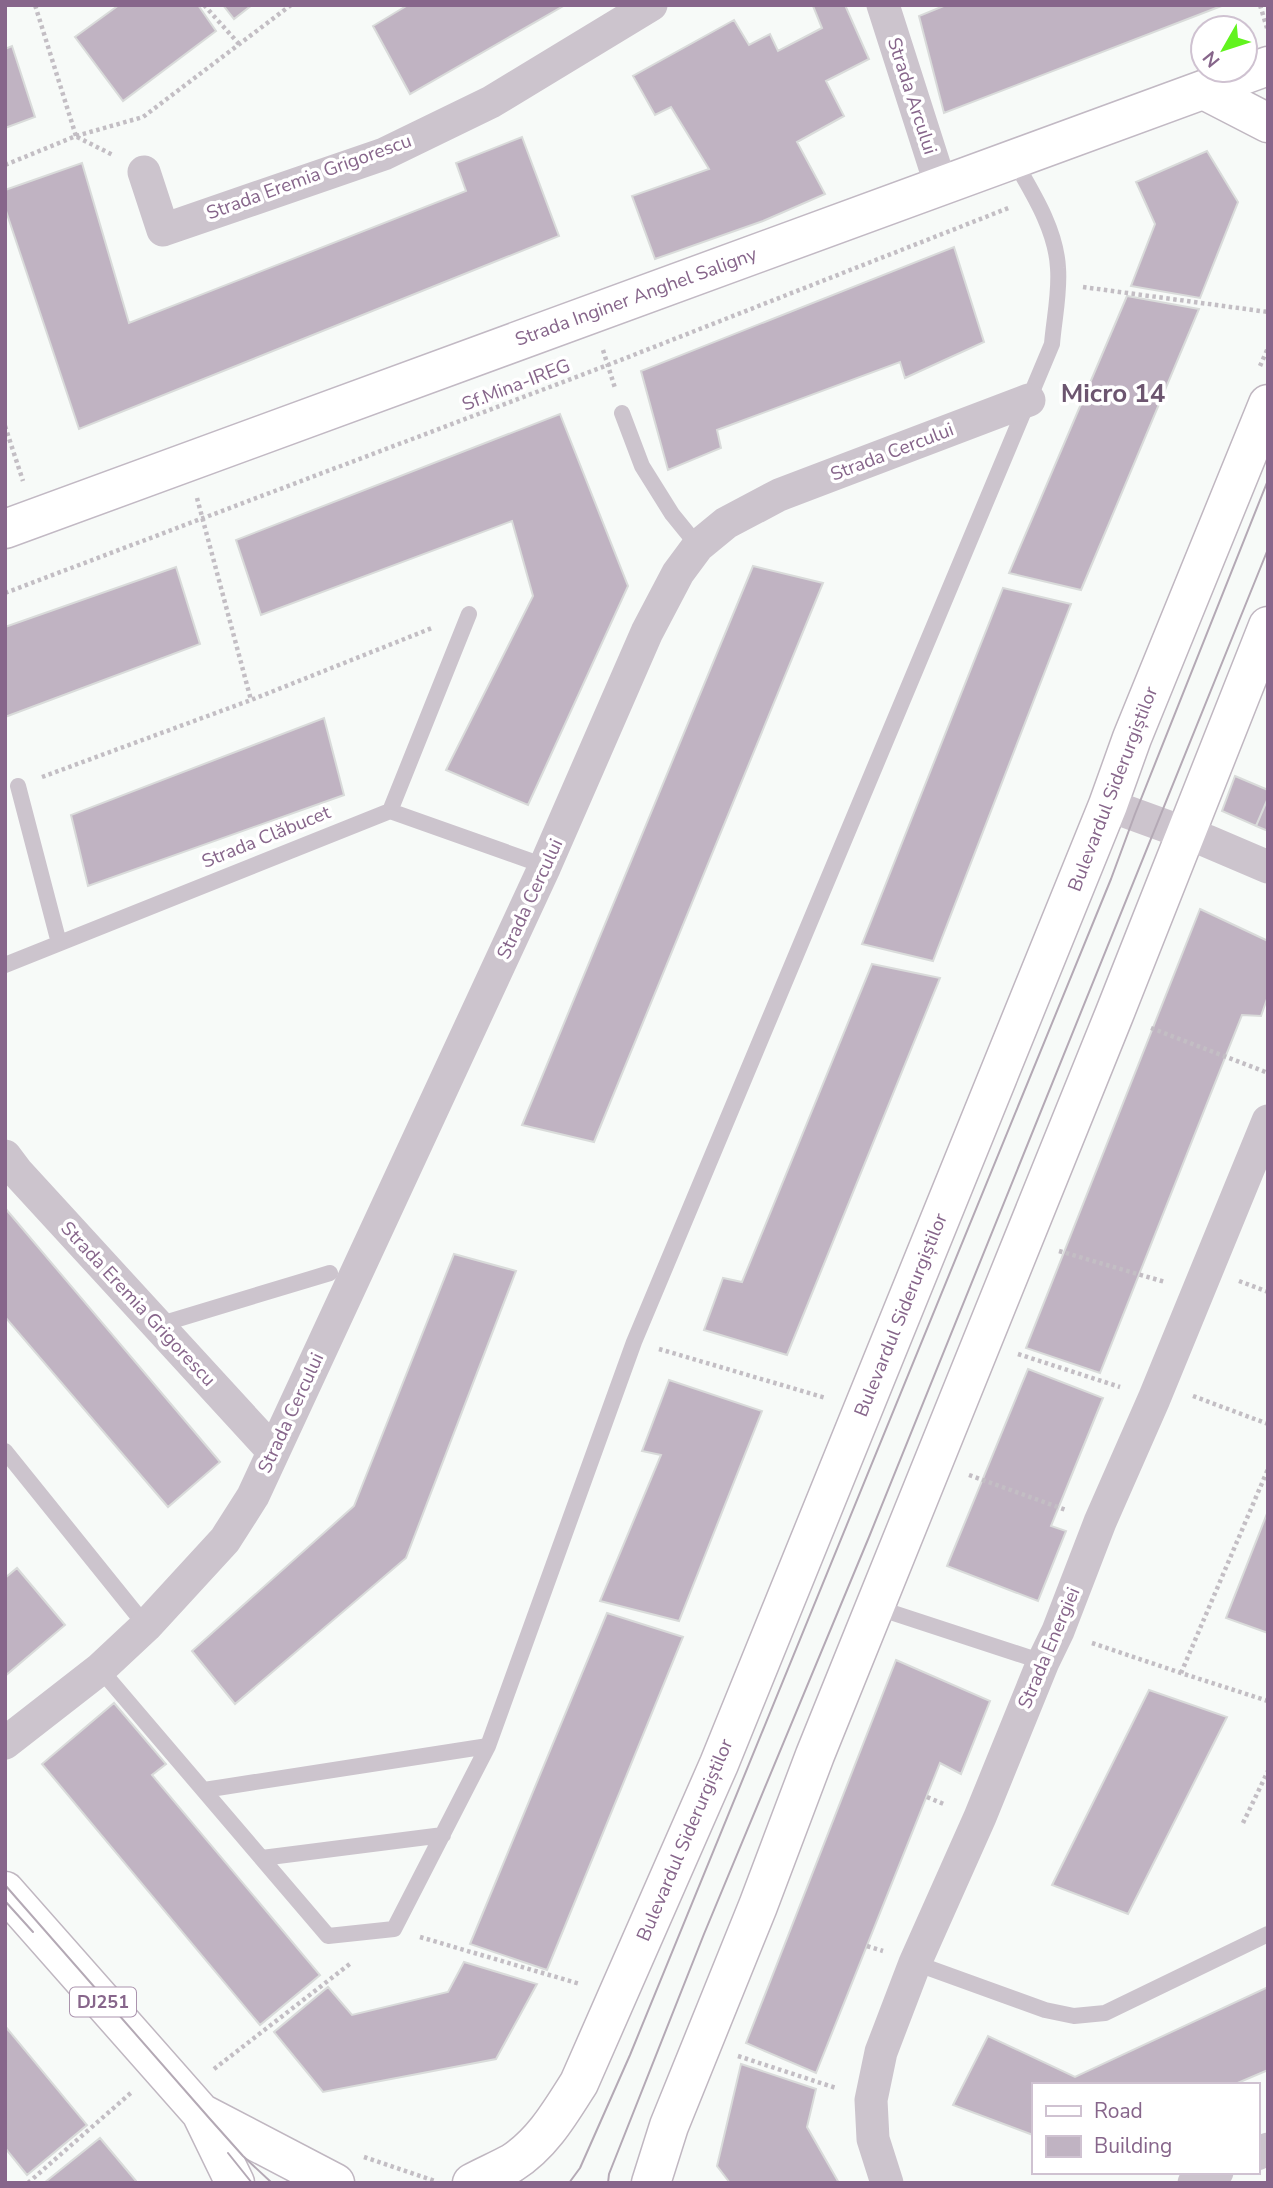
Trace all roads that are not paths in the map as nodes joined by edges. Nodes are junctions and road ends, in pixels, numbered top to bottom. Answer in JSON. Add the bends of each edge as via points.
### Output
{"nodes":[{"id":1,"x":650,"y":5,"type":"edge"},
{"id":2,"x":883,"y":5,"type":"edge"},
{"id":3,"x":1268,"y":66,"type":"edge"},
{"id":4,"x":1203,"y":90,"type":"junction"},
{"id":5,"x":1268,"y":122,"type":"edge"},
{"id":6,"x":1013,"y":159,"type":"junction"},
{"id":7,"x":144,"y":172,"type":"dead end"},
{"id":8,"x":941,"y":186,"type":"junction"},
{"id":9,"x":1029,"y":400,"type":"junction"},
{"id":10,"x":1268,"y":404,"type":"edge"},
{"id":11,"x":622,"y":413,"type":"road end"},
{"id":12,"x":20,"y":524,"type":"edge"},
{"id":13,"x":698,"y":546,"type":"junction"},
{"id":14,"x":469,"y":614,"type":"road end"},
{"id":15,"x":1268,"y":626,"type":"edge"},
{"id":16,"x":18,"y":786,"type":"road end"},
{"id":17,"x":1108,"y":805,"type":"junction"},
{"id":18,"x":390,"y":811,"type":"junction"},
{"id":19,"x":1186,"y":834,"type":"junction"},
{"id":20,"x":545,"y":866,"type":"junction"},
{"id":21,"x":1268,"y":867,"type":"edge"},
{"id":22,"x":59,"y":943,"type":"junction"},
{"id":23,"x":5,"y":965,"type":"edge"},
{"id":24,"x":1268,"y":1121,"type":"edge"},
{"id":25,"x":5,"y":1156,"type":"edge"},
{"id":26,"x":330,"y":1273,"type":"dead end"},
{"id":27,"x":158,"y":1325,"type":"junction"},
{"id":28,"x":5,"y":1451,"type":"edge"},
{"id":29,"x":273,"y":1451,"type":"junction"},
{"id":30,"x":875,"y":1608,"type":"junction"},
{"id":31,"x":146,"y":1626,"type":"junction"},
{"id":32,"x":1043,"y":1662,"type":"junction"},
{"id":33,"x":100,"y":1669,"type":"junction"},
{"id":34,"x":5,"y":1743,"type":"edge"},
{"id":35,"x":488,"y":1746,"type":"junction"},
{"id":36,"x":204,"y":1790,"type":"junction"},
{"id":37,"x":443,"y":1835,"type":"junction"},
{"id":38,"x":262,"y":1858,"type":"junction"},
{"id":39,"x":5,"y":1891,"type":"edge"},
{"id":40,"x":1268,"y":1934,"type":"edge"},
{"id":41,"x":915,"y":1963,"type":"junction"},
{"id":42,"x":182,"y":2091,"type":"junction"},
{"id":43,"x":1213,"y":2174,"type":"edge"},
{"id":44,"x":235,"y":2183,"type":"edge"},
{"id":45,"x":335,"y":2183,"type":"edge"},
{"id":46,"x":472,"y":2183,"type":"edge"},
{"id":47,"x":651,"y":2183,"type":"edge"},
{"id":48,"x":887,"y":2183,"type":"edge"},
{"id":49,"x":1194,"y":2183,"type":"edge"}],
"edges":[{"from":1,"to":7,"type":"street","name":"Strada Eremia Grigorescu","via":[[491,102],[384,154],[163,230]]},
{"from":2,"to":8,"type":"street","name":"Strada Arcului"},
{"from":3,"to":4,"type":"main road","name":"Strada Inginer Anghel Saligny"},
{"from":4,"to":5,"type":"main road"},
{"from":4,"to":6,"type":"main road","name":"Strada Inginer Anghel Saligny"},
{"from":6,"to":8,"type":"main road","name":"Strada Inginer Anghel Saligny"},
{"from":6,"to":9,"type":"lane","via":[[1050,231],[1058,266],[1052,344]]},
{"from":8,"to":12,"type":"main road","name":"Strada Inginer Anghel Saligny"},
{"from":9,"to":13,"type":"street","name":"Strada Cercului","via":[[779,495],[726,523]]},
{"from":9,"to":35,"type":"lane","via":[[634,1342]]},
{"from":10,"to":17,"type":"main road","name":"Bulevardul Siderurgiștilor"},
{"from":11,"to":13,"type":"lane","via":[[642,466]]},
{"from":13,"to":20,"type":"street","name":"Strada Cercului","via":[[678,573],[648,632]]},
{"from":14,"to":18,"type":"lane"},
{"from":15,"to":19,"type":"main road"},
{"from":16,"to":22,"type":"lane"},
{"from":17,"to":19,"type":"street"},
{"from":17,"to":46,"type":"main road","name":"Bulevardul Siderurgiștilor","via":[[719,1764],[579,2083],[535,2144],[513,2162]]},
{"from":18,"to":20,"type":"lane"},
{"from":18,"to":22,"type":"lane","name":"Strada Clăbucet"},
{"from":19,"to":21,"type":"street"},
{"from":19,"to":30,"type":"main road"},
{"from":20,"to":29,"type":"street","name":"Strada Cercului"},
{"from":22,"to":23,"type":"lane","name":"Strada Clăbucet"},
{"from":24,"to":32,"type":"street","name":"Strada Energiei"},
{"from":25,"to":27,"type":"street","name":"Strada Eremia Grigorescu"},
{"from":26,"to":27,"type":"lane"},
{"from":27,"to":29,"type":"street","name":"Strada Eremia Grigorescu"},
{"from":28,"to":31,"type":"lane"},
{"from":29,"to":31,"type":"street","name":"Strada Cercului","via":[[253,1496],[225,1540]]},
{"from":30,"to":32,"type":"lane"},
{"from":30,"to":47,"type":"main road","via":[[669,2126]]},
{"from":31,"to":33,"type":"street","name":"Strada Cercului"},
{"from":32,"to":41,"type":"street","name":"Strada Energiei"},
{"from":33,"to":34,"type":"street","name":"Strada Cercului"},
{"from":33,"to":36,"type":"lane"},
{"from":35,"to":36,"type":"lane"},
{"from":35,"to":37,"type":"lane"},
{"from":36,"to":38,"type":"lane"},
{"from":37,"to":38,"type":"lane"},
{"from":37,"to":38,"type":"lane","via":[[394,1929],[328,1936]]},
{"from":39,"to":42,"type":"main road","number":"DJ251"},
{"from":40,"to":41,"type":"lane","via":[[1105,2012],[1074,2016]]},
{"from":41,"to":48,"type":"street","name":"Strada Energiei","via":[[881,2052],[870,2100],[873,2139]]},
{"from":42,"to":44,"type":"main road","number":"DJ251"},
{"from":42,"to":45,"type":"main road","number":"DJ251"},
{"from":43,"to":49,"type":"street"}]}
